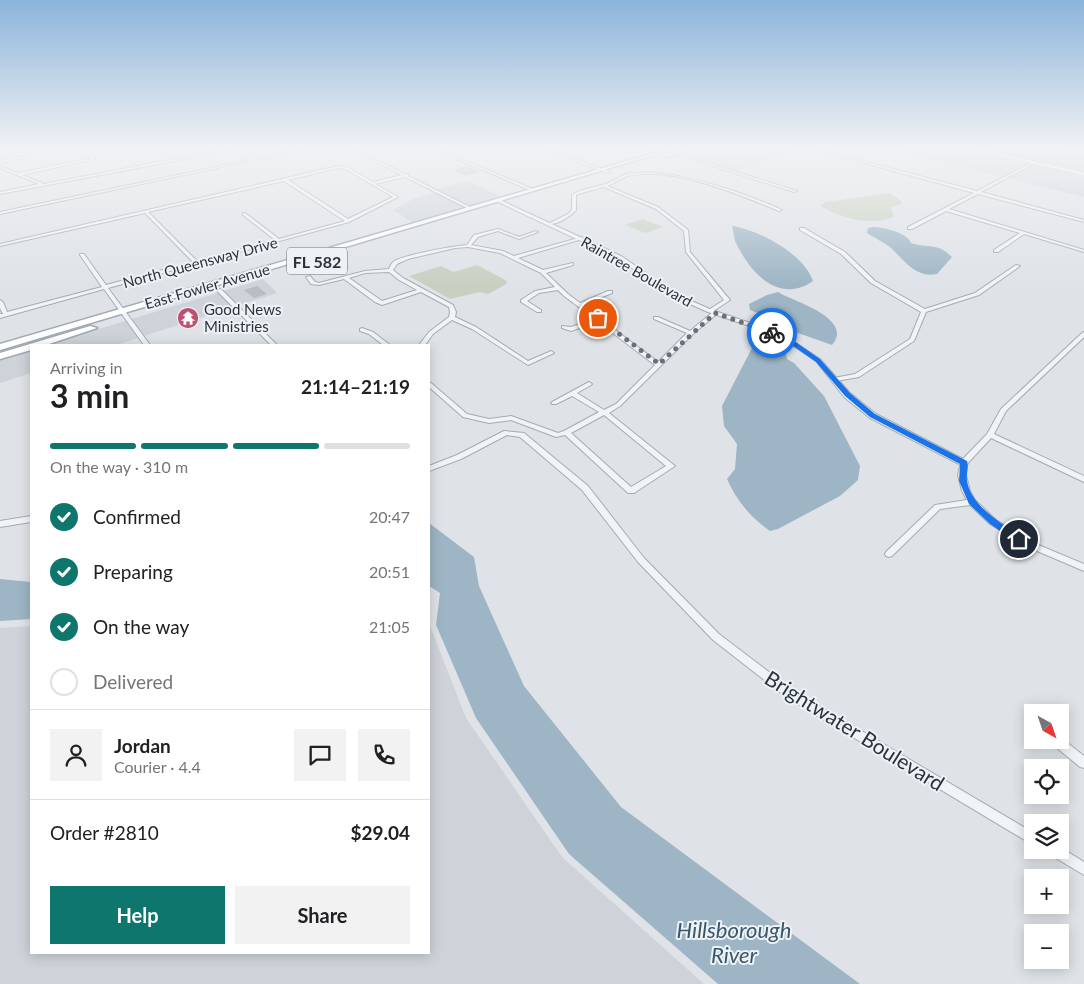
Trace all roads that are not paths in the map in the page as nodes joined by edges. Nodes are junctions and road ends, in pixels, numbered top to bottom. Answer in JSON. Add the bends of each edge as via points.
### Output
{"nodes":[{"id":1,"x":86,"y":195,"type":"edge"},
{"id":2,"x":215,"y":195,"type":"edge"},
{"id":3,"x":308,"y":195,"type":"edge"},
{"id":4,"x":393,"y":195,"type":"edge"},
{"id":5,"x":445,"y":195,"type":"edge"},
{"id":6,"x":516,"y":195,"type":"edge"},
{"id":7,"x":535,"y":195,"type":"edge"},
{"id":8,"x":575,"y":195,"type":"edge"},
{"id":9,"x":625,"y":195,"type":"edge"},
{"id":10,"x":744,"y":195,"type":"edge"},
{"id":11,"x":972,"y":195,"type":"edge"},
{"id":12,"x":988,"y":195,"type":"edge"},
{"id":13,"x":498,"y":200,"type":"junction"},
{"id":14,"x":506,"y":204,"type":"junction"},
{"id":15,"x":470,"y":208,"type":"junction"},
{"id":16,"x":945,"y":209,"type":"junction"},
{"id":17,"x":780,"y":210,"type":"dead end"},
{"id":18,"x":145,"y":211,"type":"junction"},
{"id":19,"x":0,"y":213,"type":"edge"},
{"id":20,"x":244,"y":214,"type":"dead end"},
{"id":21,"x":1084,"y":220,"type":"edge"},
{"id":22,"x":348,"y":221,"type":"junction"},
{"id":23,"x":550,"y":224,"type":"junction"},
{"id":24,"x":910,"y":228,"type":"dead end"},
{"id":25,"x":802,"y":229,"type":"dead end"},
{"id":26,"x":536,"y":232,"type":"dead end"},
{"id":27,"x":1023,"y":233,"type":"junction"},
{"id":28,"x":580,"y":238,"type":"junction"},
{"id":29,"x":278,"y":240,"type":"junction"},
{"id":30,"x":386,"y":240,"type":"junction"},
{"id":31,"x":0,"y":244,"type":"edge"},
{"id":32,"x":468,"y":246,"type":"junction"},
{"id":33,"x":996,"y":251,"type":"dead end"},
{"id":34,"x":1084,"y":251,"type":"edge"},
{"id":35,"x":82,"y":255,"type":"dead end"},
{"id":36,"x":514,"y":258,"type":"junction"},
{"id":37,"x":197,"y":263,"type":"junction"},
{"id":38,"x":571,"y":264,"type":"dead end"},
{"id":39,"x":1018,"y":266,"type":"dead end"},
{"id":40,"x":390,"y":270,"type":"junction"},
{"id":41,"x":543,"y":272,"type":"junction"},
{"id":42,"x":308,"y":277,"type":"dead end"},
{"id":43,"x":345,"y":277,"type":"junction"},
{"id":44,"x":107,"y":287,"type":"junction"},
{"id":45,"x":559,"y":288,"type":"junction"},
{"id":46,"x":219,"y":290,"type":"junction"},
{"id":47,"x":420,"y":290,"type":"junction"},
{"id":48,"x":610,"y":292,"type":"dead end"},
{"id":49,"x":0,"y":302,"type":"edge"},
{"id":50,"x":580,"y":305,"type":"junction"},
{"id":51,"x":539,"y":311,"type":"dead end"},
{"id":52,"x":924,"y":311,"type":"junction"},
{"id":53,"x":713,"y":312,"type":"junction"},
{"id":54,"x":126,"y":314,"type":"junction"},
{"id":55,"x":3,"y":316,"type":"edge"},
{"id":56,"x":452,"y":318,"type":"junction"},
{"id":57,"x":656,"y":318,"type":"dead end"},
{"id":58,"x":600,"y":319,"type":"junction"},
{"id":59,"x":564,"y":327,"type":"dead end"},
{"id":60,"x":362,"y":330,"type":"dead end"},
{"id":61,"x":691,"y":333,"type":"junction"},
{"id":62,"x":1084,"y":334,"type":"edge"},
{"id":63,"x":40,"y":344,"type":"edge"},
{"id":64,"x":146,"y":344,"type":"edge"},
{"id":65,"x":273,"y":344,"type":"edge"},
{"id":66,"x":386,"y":344,"type":"edge"},
{"id":67,"x":423,"y":344,"type":"edge"},
{"id":68,"x":0,"y":347,"type":"edge"},
{"id":69,"x":30,"y":347,"type":"edge"},
{"id":70,"x":551,"y":352,"type":"dead end"},
{"id":71,"x":0,"y":356,"type":"edge"},
{"id":72,"x":659,"y":364,"type":"junction"},
{"id":73,"x":836,"y":379,"type":"junction"},
{"id":74,"x":589,"y":384,"type":"dead end"},
{"id":75,"x":430,"y":385,"type":"edge"},
{"id":76,"x":572,"y":393,"type":"junction"},
{"id":77,"x":554,"y":403,"type":"dead end"},
{"id":78,"x":605,"y":414,"type":"junction"},
{"id":79,"x":566,"y":433,"type":"junction"},
{"id":80,"x":990,"y":434,"type":"junction"},
{"id":81,"x":964,"y":463,"type":"junction"},
{"id":82,"x":430,"y":469,"type":"edge"},
{"id":83,"x":1084,"y":479,"type":"edge"},
{"id":84,"x":972,"y":502,"type":"junction"},
{"id":85,"x":30,"y":519,"type":"edge"},
{"id":86,"x":0,"y":524,"type":"edge"},
{"id":87,"x":889,"y":554,"type":"dead end"},
{"id":88,"x":1084,"y":568,"type":"edge"},
{"id":89,"x":1066,"y":749,"type":"edge"},
{"id":90,"x":1084,"y":764,"type":"edge"},
{"id":91,"x":1024,"y":833,"type":"edge"},
{"id":92,"x":1068,"y":859,"type":"edge"},
{"id":93,"x":1084,"y":868,"type":"edge"}],
"edges":[{"from":1,"to":19,"type":"street"},
{"from":2,"to":18,"type":"street"},
{"from":3,"to":22,"type":"street"},
{"from":4,"to":22,"type":"street","name":"North Queensway Drive","via":[[396,197]]},
{"from":5,"to":15,"type":"street"},
{"from":6,"to":13,"type":"main road","name":"East Fowler Avenue","number":"FL 582"},
{"from":7,"to":14,"type":"main road","name":"East Fowler Avenue","number":"FL 582"},
{"from":8,"to":23,"type":"street","via":[[574,210]]},
{"from":9,"to":53,"type":"street","via":[[657,208],[686,231],[688,252],[727,300]]},
{"from":10,"to":17,"type":"street"},
{"from":11,"to":16,"type":"street"},
{"from":12,"to":21,"type":"street"},
{"from":13,"to":14,"type":"street","name":"Raintree Boulevard"},
{"from":13,"to":15,"type":"main road","name":"East Fowler Avenue","number":"FL 582"},
{"from":14,"to":23,"type":"street","name":"Raintree Boulevard"},
{"from":14,"to":30,"type":"main road","name":"East Fowler Avenue","number":"FL 582"},
{"from":15,"to":30,"type":"main road","via":[[467,213]]},
{"from":15,"to":54,"type":"main road","name":"East Fowler Avenue","number":"FL 582"},
{"from":16,"to":24,"type":"street"},
{"from":16,"to":27,"type":"street"},
{"from":18,"to":31,"type":"street"},
{"from":18,"to":37,"type":"street"},
{"from":20,"to":29,"type":"street"},
{"from":22,"to":29,"type":"street","name":"North Queensway Drive"},
{"from":23,"to":28,"type":"street","name":"Raintree Boulevard"},
{"from":25,"to":52,"type":"street","via":[[839,250],[873,282]]},
{"from":26,"to":32,"type":"street","via":[[520,238],[498,230],[488,232],[476,236]]},
{"from":27,"to":33,"type":"street"},
{"from":27,"to":34,"type":"street"},
{"from":28,"to":36,"type":"street"},
{"from":28,"to":53,"type":"street","name":"Raintree Boulevard","via":[[619,257],[676,296]]},
{"from":29,"to":37,"type":"street","name":"North Queensway Drive"},
{"from":30,"to":46,"type":"main road","name":"East Fowler Avenue","number":"FL 582"},
{"from":32,"to":36,"type":"street","via":[[501,252]]},
{"from":32,"to":40,"type":"street","via":[[407,258],[395,263]]},
{"from":35,"to":44,"type":"street"},
{"from":36,"to":41,"type":"street"},
{"from":37,"to":44,"type":"street","name":"North Queensway Drive"},
{"from":38,"to":41,"type":"street"},
{"from":39,"to":52,"type":"street","via":[[977,294]]},
{"from":40,"to":43,"type":"street"},
{"from":40,"to":47,"type":"street"},
{"from":41,"to":45,"type":"street"},
{"from":42,"to":43,"type":"street","via":[[318,284]]},
{"from":43,"to":47,"type":"street","via":[[382,303]]},
{"from":44,"to":54,"type":"street"},
{"from":44,"to":55,"type":"street","name":"North Queensway Drive"},
{"from":45,"to":50,"type":"street"},
{"from":45,"to":51,"type":"street","via":[[537,292],[522,301]]},
{"from":46,"to":54,"type":"main road","name":"East Fowler Avenue","number":"FL 582"},
{"from":46,"to":65,"type":"street"},
{"from":47,"to":56,"type":"street","via":[[451,306]]},
{"from":48,"to":50,"type":"street"},
{"from":49,"to":55,"type":"street"},
{"from":50,"to":58,"type":"street"},
{"from":52,"to":73,"type":"street","via":[[912,340],[857,376]]},
{"from":53,"to":61,"type":"street"},
{"from":53,"to":73,"type":"street","name":"Raintree Boulevard","via":[[792,342],[818,360]]},
{"from":54,"to":63,"type":"main road","name":"East Fowler Avenue","number":"FL 582"},
{"from":54,"to":64,"type":"street"},
{"from":54,"to":68,"type":"main road","name":"East Fowler Avenue","number":"FL 582"},
{"from":56,"to":67,"type":"street","via":[[431,333]]},
{"from":56,"to":70,"type":"street","via":[[474,328],[528,363]]},
{"from":57,"to":61,"type":"street"},
{"from":58,"to":59,"type":"street","via":[[571,329]]},
{"from":58,"to":72,"type":"street"},
{"from":60,"to":66,"type":"street"},
{"from":61,"to":72,"type":"street"},
{"from":62,"to":80,"type":"street","via":[[1003,410]]},
{"from":69,"to":71,"type":"main road"},
{"from":72,"to":78,"type":"street","via":[[618,406]]},
{"from":73,"to":81,"type":"street","name":"Raintree Boulevard","via":[[847,395],[873,416]]},
{"from":74,"to":76,"type":"street"},
{"from":75,"to":79,"type":"street","via":[[464,416],[489,421],[510,418],[558,435]]},
{"from":76,"to":77,"type":"street"},
{"from":76,"to":78,"type":"street"},
{"from":78,"to":79,"type":"street"},
{"from":78,"to":79,"type":"street","via":[[671,466],[631,491]]},
{"from":80,"to":81,"type":"street"},
{"from":80,"to":83,"type":"street"},
{"from":81,"to":84,"type":"street","via":[[963,481]]},
{"from":82,"to":91,"type":"street","name":"Brightwater Boulevard","via":[[506,433],[522,435],[585,488],[641,560],[716,638],[790,694]]},
{"from":84,"to":87,"type":"street","via":[[938,507]]},
{"from":84,"to":88,"type":"street","via":[[993,522],[1019,539]]},
{"from":85,"to":86,"type":"street"},
{"from":89,"to":90,"type":"street"},
{"from":92,"to":93,"type":"street"}]}
